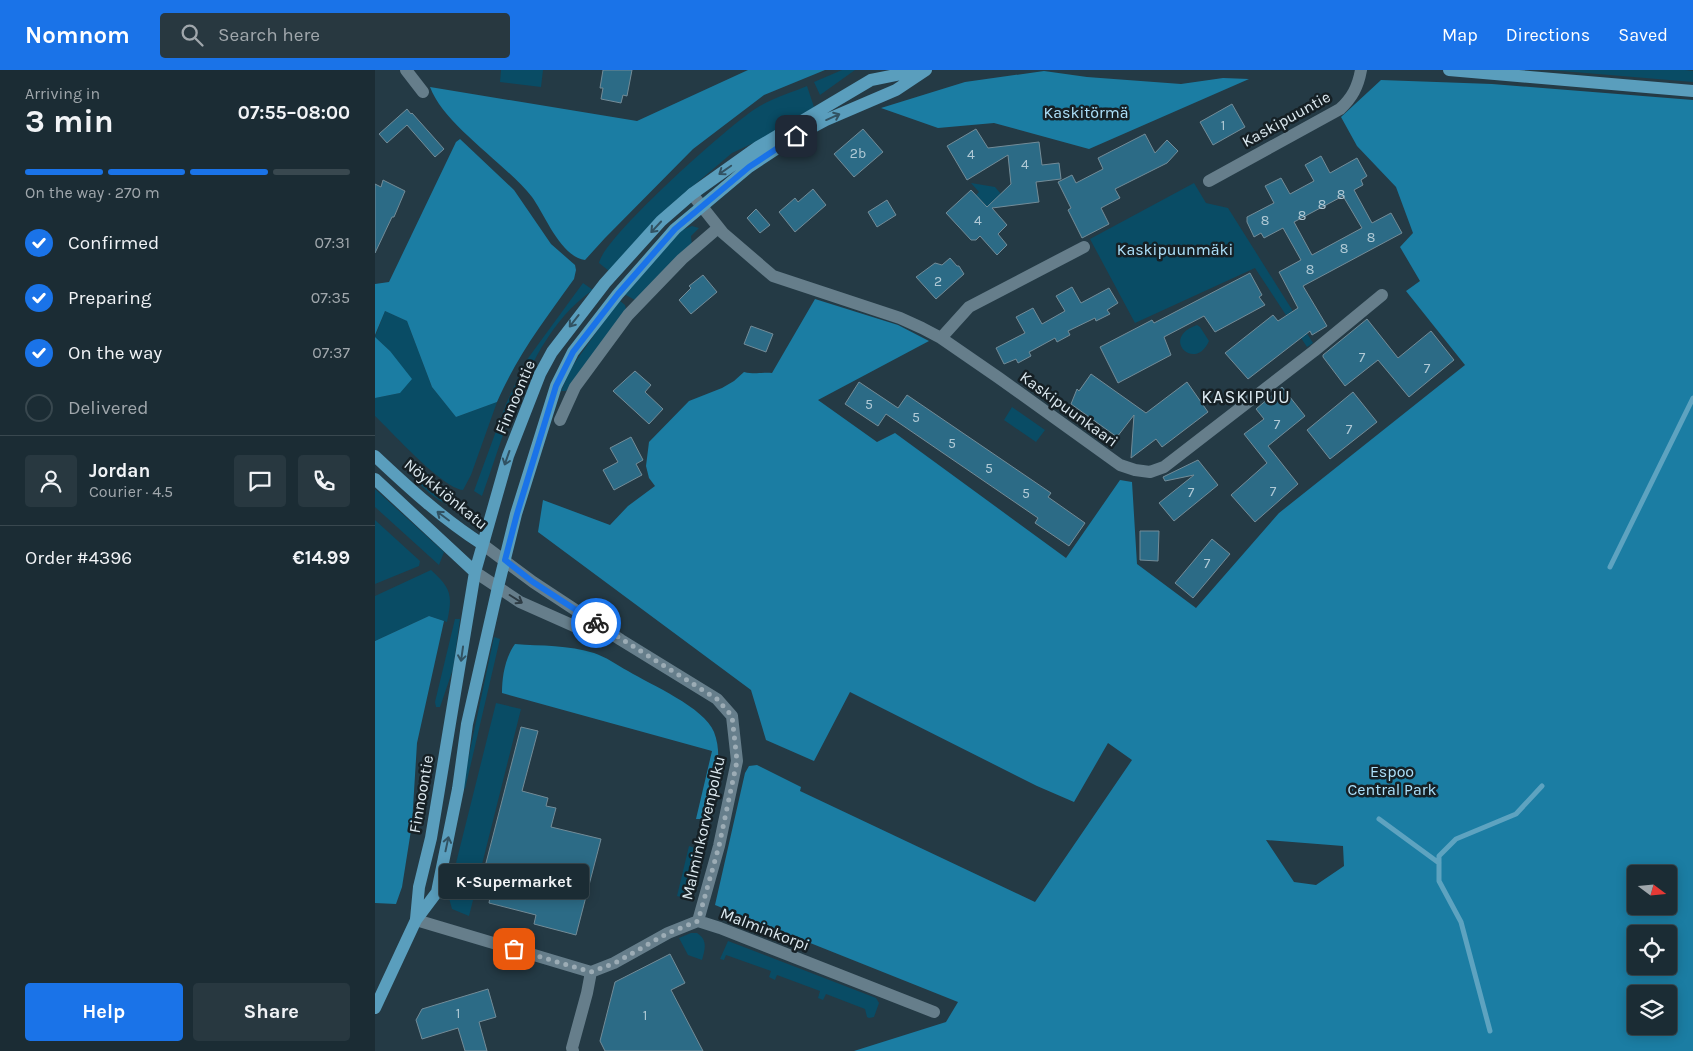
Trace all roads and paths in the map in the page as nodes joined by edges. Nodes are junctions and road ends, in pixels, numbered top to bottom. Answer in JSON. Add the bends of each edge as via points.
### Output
{"nodes":[{"id":1,"x":406,"y":70,"type":"edge"},
{"id":2,"x":920,"y":70,"type":"edge"},
{"id":3,"x":926,"y":70,"type":"edge"},
{"id":4,"x":1361,"y":70,"type":"edge"},
{"id":5,"x":1449,"y":70,"type":"edge"},
{"id":6,"x":1455,"y":70,"type":"edge"},
{"id":7,"x":1693,"y":91,"type":"edge"},
{"id":8,"x":423,"y":92,"type":"dead end"},
{"id":9,"x":1209,"y":181,"type":"dead end"},
{"id":10,"x":692,"y":194,"type":"junction"},
{"id":11,"x":700,"y":206,"type":"junction"},
{"id":12,"x":718,"y":228,"type":"junction"},
{"id":13,"x":1084,"y":246,"type":"dead end"},
{"id":14,"x":1382,"y":295,"type":"dead end"},
{"id":15,"x":941,"y":338,"type":"junction"},
{"id":16,"x":560,"y":420,"type":"dead end"},
{"id":17,"x":375,"y":456,"type":"edge"},
{"id":18,"x":375,"y":479,"type":"edge"},
{"id":19,"x":482,"y":544,"type":"junction"},
{"id":20,"x":505,"y":560,"type":"junction"},
{"id":21,"x":475,"y":572,"type":"junction"},
{"id":22,"x":498,"y":587,"type":"junction"},
{"id":23,"x":621,"y":640,"type":"junction"},
{"id":24,"x":736,"y":741,"type":"joint"},
{"id":25,"x":416,"y":920,"type":"junction"},
{"id":26,"x":698,"y":921,"type":"junction"},
{"id":27,"x":591,"y":972,"type":"junction"},
{"id":28,"x":375,"y":1008,"type":"edge"},
{"id":29,"x":934,"y":1012,"type":"dead end"},
{"id":30,"x":573,"y":1051,"type":"edge"}],
"edges":[{"from":1,"to":8,"type":"street"},
{"from":2,"to":10,"type":"main road","name":"Finnoontie","one_way":true,"via":[[871,80],[758,147]]},
{"from":11,"to":3,"type":"main road","name":"Finnoontie","one_way":true,"via":[[749,167],[796,136],[895,90]]},
{"from":4,"to":9,"type":"street","name":"Kaskipuuntie","via":[[1359,84],[1351,99],[1340,109]]},
{"from":5,"to":6,"type":"main road"},
{"from":6,"to":7,"type":"main road"},
{"from":10,"to":11,"type":"street","name":"Kaskipuunkaari"},
{"from":10,"to":19,"type":"main road","name":"Finnoontie","one_way":true,"via":[[661,220],[605,283],[552,352],[508,456]]},
{"from":11,"to":12,"type":"street","name":"Kaskipuunkaari"},
{"from":11,"to":20,"type":"main road","name":"Finnoontie","via":[[637,272],[573,352],[556,386]]},
{"from":12,"to":15,"type":"street","name":"Kaskipuunkaari","via":[[773,276],[900,318]]},
{"from":12,"to":16,"type":"street","via":[[628,314],[575,386]]},
{"from":13,"to":15,"type":"street","via":[[969,307]]},
{"from":14,"to":15,"type":"street","name":"Kaskipuunkaari","via":[[1211,432],[1164,467],[1150,472],[1120,465]]},
{"from":19,"to":17,"type":"main road","name":"Nöykkiönkatu","one_way":true,"via":[[429,506]]},
{"from":18,"to":21,"type":"main road","name":"Nöykkiönkatu"},
{"from":19,"to":20,"type":"street","name":"Nöykkiönkatu"},
{"from":19,"to":21,"type":"main road","name":"Finnoontie"},
{"from":20,"to":22,"type":"main road","name":"Finnoontie"},
{"from":20,"to":23,"type":"street","name":"Nöykkiönkatu"},
{"from":21,"to":22,"type":"street","name":"Nöykkiönkatu"},
{"from":21,"to":25,"type":"main road","name":"Finnoontie","one_way":true,"via":[[431,838],[419,887]]},
{"from":22,"to":23,"type":"street","name":"Nöykkiönkatu","one_way":true,"via":[[519,602],[574,626]]},
{"from":25,"to":22,"type":"main road","name":"Finnoontie","one_way":true,"via":[[437,892],[458,789],[467,724]]},
{"from":23,"to":24,"type":"street","name":"Nöykkiönkatu","via":[[717,699],[732,716]]},
{"from":24,"to":26,"type":"street","name":"Malminkorvenpolku","via":[[733,781]]},
{"from":25,"to":27,"type":"street"},
{"from":25,"to":28,"type":"main road","name":"Finnoontie"},
{"from":26,"to":27,"type":"street","name":"Malminkorpi"},
{"from":26,"to":29,"type":"street","name":"Malminkorpi"},
{"from":27,"to":30,"type":"street"}]}
